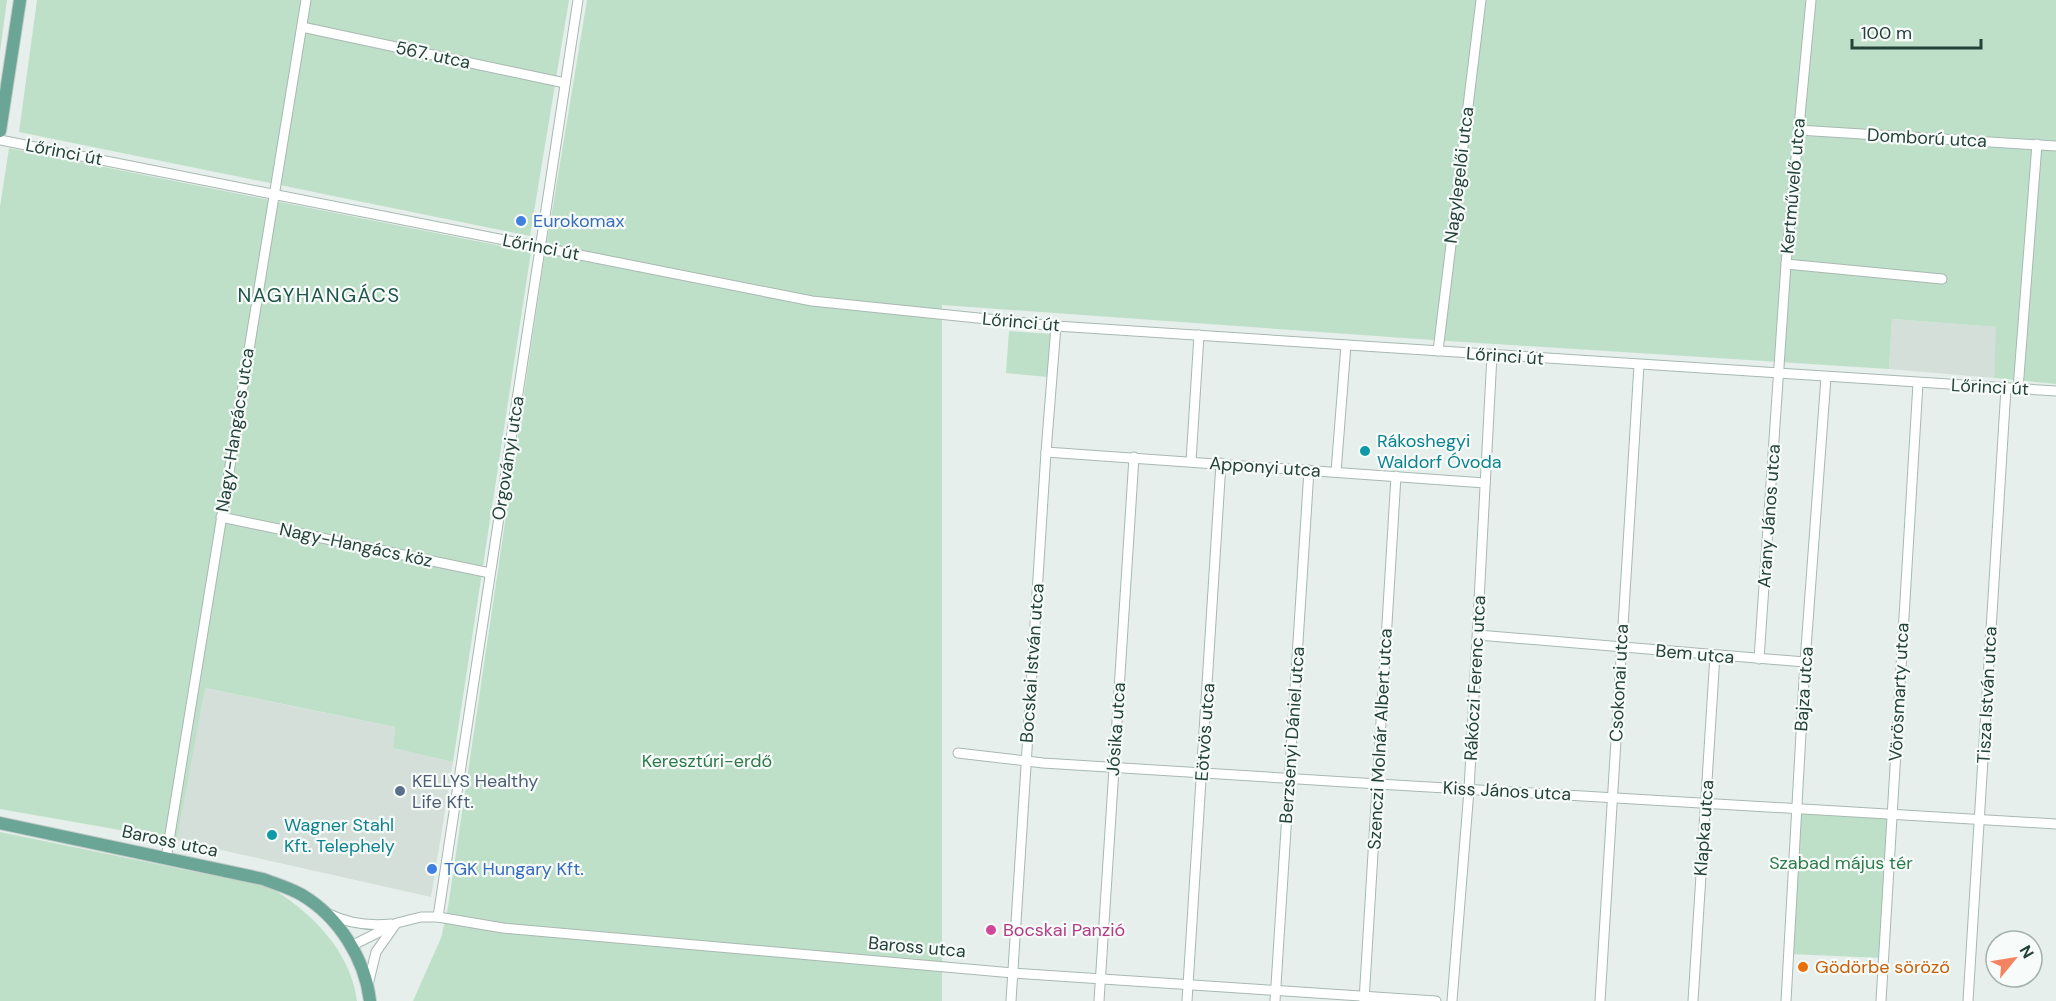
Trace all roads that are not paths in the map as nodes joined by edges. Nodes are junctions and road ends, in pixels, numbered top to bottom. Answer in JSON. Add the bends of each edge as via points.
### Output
{"nodes":[{"id":1,"x":20,"y":0,"type":"edge"},
{"id":2,"x":306,"y":0,"type":"edge"},
{"id":3,"x":578,"y":0,"type":"edge"},
{"id":4,"x":1481,"y":0,"type":"edge"},
{"id":5,"x":1811,"y":0,"type":"edge"},
{"id":6,"x":302,"y":27,"type":"junction"},
{"id":7,"x":565,"y":83,"type":"junction"},
{"id":8,"x":1798,"y":130,"type":"junction"},
{"id":9,"x":0,"y":131,"type":"edge"},
{"id":10,"x":0,"y":140,"type":"edge"},
{"id":11,"x":2037,"y":144,"type":"junction"},
{"id":12,"x":2056,"y":146,"type":"edge"},
{"id":13,"x":273,"y":194,"type":"junction"},
{"id":14,"x":540,"y":246,"type":"junction"},
{"id":15,"x":1786,"y":264,"type":"junction"},
{"id":16,"x":1942,"y":279,"type":"dead end"},
{"id":17,"x":1056,"y":326,"type":"junction"},
{"id":18,"x":1199,"y":335,"type":"junction"},
{"id":19,"x":1346,"y":345,"type":"junction"},
{"id":20,"x":1438,"y":351,"type":"junction"},
{"id":21,"x":1492,"y":355,"type":"junction"},
{"id":22,"x":1639,"y":365,"type":"junction"},
{"id":23,"x":1779,"y":373,"type":"junction"},
{"id":24,"x":1826,"y":377,"type":"junction"},
{"id":25,"x":1918,"y":383,"type":"junction"},
{"id":26,"x":2006,"y":388,"type":"junction"},
{"id":27,"x":2018,"y":389,"type":"junction"},
{"id":28,"x":2056,"y":391,"type":"edge"},
{"id":29,"x":1046,"y":452,"type":"junction"},
{"id":30,"x":1134,"y":457,"type":"junction"},
{"id":31,"x":1191,"y":461,"type":"junction"},
{"id":32,"x":1221,"y":463,"type":"junction"},
{"id":33,"x":1309,"y":470,"type":"junction"},
{"id":34,"x":1336,"y":472,"type":"junction"},
{"id":35,"x":1396,"y":476,"type":"junction"},
{"id":36,"x":1485,"y":483,"type":"junction"},
{"id":37,"x":221,"y":517,"type":"junction"},
{"id":38,"x":490,"y":573,"type":"junction"},
{"id":39,"x":1478,"y":635,"type":"junction"},
{"id":40,"x":1621,"y":646,"type":"junction"},
{"id":41,"x":1715,"y":656,"type":"junction"},
{"id":42,"x":1759,"y":660,"type":"junction"},
{"id":43,"x":1805,"y":662,"type":"junction"},
{"id":44,"x":958,"y":753,"type":"dead end"},
{"id":45,"x":1026,"y":760,"type":"junction"},
{"id":46,"x":1113,"y":766,"type":"junction"},
{"id":47,"x":1203,"y":772,"type":"junction"},
{"id":48,"x":1290,"y":778,"type":"junction"},
{"id":49,"x":1378,"y":784,"type":"junction"},
{"id":50,"x":1469,"y":790,"type":"junction"},
{"id":51,"x":1613,"y":797,"type":"junction"},
{"id":52,"x":1705,"y":803,"type":"junction"},
{"id":53,"x":1797,"y":808,"type":"junction"},
{"id":54,"x":1892,"y":815,"type":"junction"},
{"id":55,"x":1980,"y":818,"type":"junction"},
{"id":56,"x":0,"y":823,"type":"edge"},
{"id":57,"x":2056,"y":824,"type":"edge"},
{"id":58,"x":166,"y":859,"type":"junction"},
{"id":59,"x":324,"y":912,"type":"junction"},
{"id":60,"x":438,"y":917,"type":"junction"},
{"id":61,"x":397,"y":923,"type":"junction"},
{"id":62,"x":351,"y":946,"type":"junction"},
{"id":63,"x":1013,"y":973,"type":"junction"},
{"id":64,"x":1100,"y":979,"type":"junction"},
{"id":65,"x":368,"y":985,"type":"junction"},
{"id":66,"x":1188,"y":985,"type":"junction"},
{"id":67,"x":1276,"y":991,"type":"junction"},
{"id":68,"x":1364,"y":998,"type":"edge"},
{"id":69,"x":370,"y":1001,"type":"edge"},
{"id":70,"x":1011,"y":1001,"type":"edge"},
{"id":71,"x":1098,"y":1001,"type":"edge"},
{"id":72,"x":1187,"y":1001,"type":"edge"},
{"id":73,"x":1275,"y":1001,"type":"edge"},
{"id":74,"x":1436,"y":1001,"type":"edge"},
{"id":75,"x":1452,"y":1001,"type":"edge"},
{"id":76,"x":1600,"y":1001,"type":"edge"},
{"id":77,"x":1693,"y":1001,"type":"edge"},
{"id":78,"x":1786,"y":1001,"type":"edge"},
{"id":79,"x":1881,"y":1001,"type":"edge"},
{"id":80,"x":1968,"y":1001,"type":"edge"}],
"edges":[{"from":1,"to":9,"type":"main road"},
{"from":2,"to":6,"type":"street","name":"Nagy-Hangács utca"},
{"from":3,"to":7,"type":"street","name":"Orgoványi utca"},
{"from":4,"to":20,"type":"street","name":"Nagylegelői utca"},
{"from":5,"to":8,"type":"street","name":"Kertművelő utca"},
{"from":6,"to":7,"type":"street","name":"567. utca"},
{"from":6,"to":13,"type":"street","name":"Nagy-Hangács utca"},
{"from":7,"to":14,"type":"street","name":"Orgoványi utca"},
{"from":8,"to":11,"type":"street","name":"Domború utca"},
{"from":8,"to":15,"type":"street","name":"Kertművelő utca"},
{"from":10,"to":13,"type":"street","name":"Lőrinci út"},
{"from":11,"to":12,"type":"street","name":"Domború utca"},
{"from":11,"to":27,"type":"street"},
{"from":13,"to":14,"type":"street","name":"Lőrinci út"},
{"from":13,"to":37,"type":"street","name":"Nagy-Hangács utca"},
{"from":14,"to":17,"type":"street","name":"Lőrinci út","via":[[812,301]]},
{"from":14,"to":38,"type":"street","name":"Orgoványi utca"},
{"from":15,"to":16,"type":"street"},
{"from":15,"to":23,"type":"street","name":"Kertművelő utca"},
{"from":17,"to":18,"type":"street","name":"Lőrinci út"},
{"from":17,"to":29,"type":"street","name":"Bocskai István utca"},
{"from":18,"to":19,"type":"street","name":"Lőrinci út"},
{"from":18,"to":31,"type":"street"},
{"from":19,"to":20,"type":"street","name":"Lőrinci út"},
{"from":19,"to":34,"type":"street"},
{"from":20,"to":21,"type":"street","name":"Lőrinci út"},
{"from":21,"to":22,"type":"street","name":"Lőrinci út"},
{"from":21,"to":36,"type":"street","name":"Rákóczi Ferenc utca"},
{"from":22,"to":23,"type":"street","name":"Lőrinci út"},
{"from":22,"to":40,"type":"street","name":"Csokonai utca"},
{"from":23,"to":24,"type":"street","name":"Lőrinci út"},
{"from":23,"to":42,"type":"street","name":"Arany János utca"},
{"from":24,"to":25,"type":"street","name":"Lőrinci út"},
{"from":24,"to":43,"type":"street","name":"Bajza utca"},
{"from":25,"to":26,"type":"street","name":"Lőrinci út"},
{"from":25,"to":54,"type":"street","name":"Vörösmarty utca"},
{"from":26,"to":27,"type":"street","name":"Lőrinci út"},
{"from":26,"to":55,"type":"street","name":"Tisza István utca"},
{"from":27,"to":28,"type":"street","name":"Lőrinci út"},
{"from":29,"to":30,"type":"street","name":"Apponyi utca"},
{"from":29,"to":45,"type":"street","name":"Bocskai István utca"},
{"from":30,"to":31,"type":"street","name":"Apponyi utca"},
{"from":30,"to":46,"type":"street","name":"Jósika utca"},
{"from":31,"to":32,"type":"street","name":"Apponyi utca"},
{"from":32,"to":33,"type":"street","name":"Apponyi utca"},
{"from":32,"to":47,"type":"street","name":"Eötvös utca"},
{"from":33,"to":34,"type":"street","name":"Apponyi utca"},
{"from":33,"to":48,"type":"street","name":"Berzsenyi Dániel utca"},
{"from":34,"to":35,"type":"street","name":"Apponyi utca"},
{"from":35,"to":36,"type":"street","name":"Apponyi utca"},
{"from":35,"to":49,"type":"street","name":"Szenczi Molnár Albert utca"},
{"from":36,"to":39,"type":"street","name":"Rákóczi Ferenc utca"},
{"from":37,"to":38,"type":"street","name":"Nagy-Hangács köz"},
{"from":37,"to":58,"type":"street","name":"Nagy-Hangács utca"},
{"from":38,"to":60,"type":"street","name":"Orgoványi utca"},
{"from":39,"to":40,"type":"street","name":"Bem utca"},
{"from":39,"to":50,"type":"street","name":"Rákóczi Ferenc utca"},
{"from":40,"to":41,"type":"street","name":"Bem utca"},
{"from":40,"to":51,"type":"street","name":"Csokonai utca"},
{"from":41,"to":42,"type":"street","name":"Bem utca"},
{"from":41,"to":52,"type":"street","name":"Klapka utca"},
{"from":42,"to":43,"type":"street","name":"Bem utca"},
{"from":43,"to":53,"type":"street","name":"Bajza utca"},
{"from":44,"to":45,"type":"street","name":"Kiss János utca"},
{"from":45,"to":46,"type":"street","name":"Kiss János utca"},
{"from":45,"to":63,"type":"street","name":"Bocskai István utca"},
{"from":46,"to":47,"type":"street","name":"Kiss János utca"},
{"from":46,"to":64,"type":"street","name":"Jósika utca"},
{"from":47,"to":48,"type":"street","name":"Kiss János utca"},
{"from":47,"to":66,"type":"street","name":"Eötvös utca"},
{"from":48,"to":49,"type":"street","name":"Kiss János utca"},
{"from":48,"to":67,"type":"street","name":"Berzsenyi Dániel utca"},
{"from":49,"to":50,"type":"street","name":"Kiss János utca"},
{"from":49,"to":68,"type":"street","name":"Szenczi Molnár Albert utca"},
{"from":50,"to":51,"type":"street","name":"Kiss János utca"},
{"from":50,"to":75,"type":"street","name":"Rákóczi Ferenc utca"},
{"from":51,"to":52,"type":"street","name":"Kiss János utca"},
{"from":51,"to":76,"type":"street","name":"Csokonai utca"},
{"from":52,"to":53,"type":"street","name":"Kiss János utca"},
{"from":52,"to":77,"type":"street","name":"Klapka utca"},
{"from":53,"to":54,"type":"street","name":"Kiss János utca"},
{"from":53,"to":78,"type":"street","name":"Bajza utca"},
{"from":54,"to":55,"type":"street","name":"Kiss János utca"},
{"from":54,"to":79,"type":"street","name":"Vörösmarty utca"},
{"from":55,"to":57,"type":"street","name":"Kiss János utca"},
{"from":55,"to":80,"type":"street","name":"Tisza István utca"},
{"from":56,"to":58,"type":"main road","name":"Baross utca"},
{"from":58,"to":59,"type":"main road","name":"Baross utca","via":[[263,879],[302,895]]},
{"from":59,"to":61,"type":"street","name":"Baross utca","via":[[356,923]]},
{"from":59,"to":62,"type":"main road","name":"Baross utca"},
{"from":60,"to":61,"type":"street","name":"Baross utca","via":[[410,918]]},
{"from":60,"to":63,"type":"street","name":"Baross utca","via":[[503,928]]},
{"from":61,"to":62,"type":"street","name":"Baross utca"},
{"from":61,"to":65,"type":"street","via":[[376,952]]},
{"from":62,"to":65,"type":"main road"},
{"from":63,"to":64,"type":"street","name":"Baross utca"},
{"from":63,"to":70,"type":"street","name":"Bocskai István utca"},
{"from":64,"to":66,"type":"street","name":"Baross utca"},
{"from":64,"to":71,"type":"street","name":"Jósika utca"},
{"from":65,"to":69,"type":"main road"},
{"from":66,"to":67,"type":"street","name":"Baross utca"},
{"from":66,"to":72,"type":"street","name":"Eötvös utca"},
{"from":67,"to":68,"type":"street","name":"Baross utca"},
{"from":67,"to":73,"type":"street","name":"Berzsenyi Dániel utca"},
{"from":68,"to":74,"type":"street","name":"Baross utca"}]}
